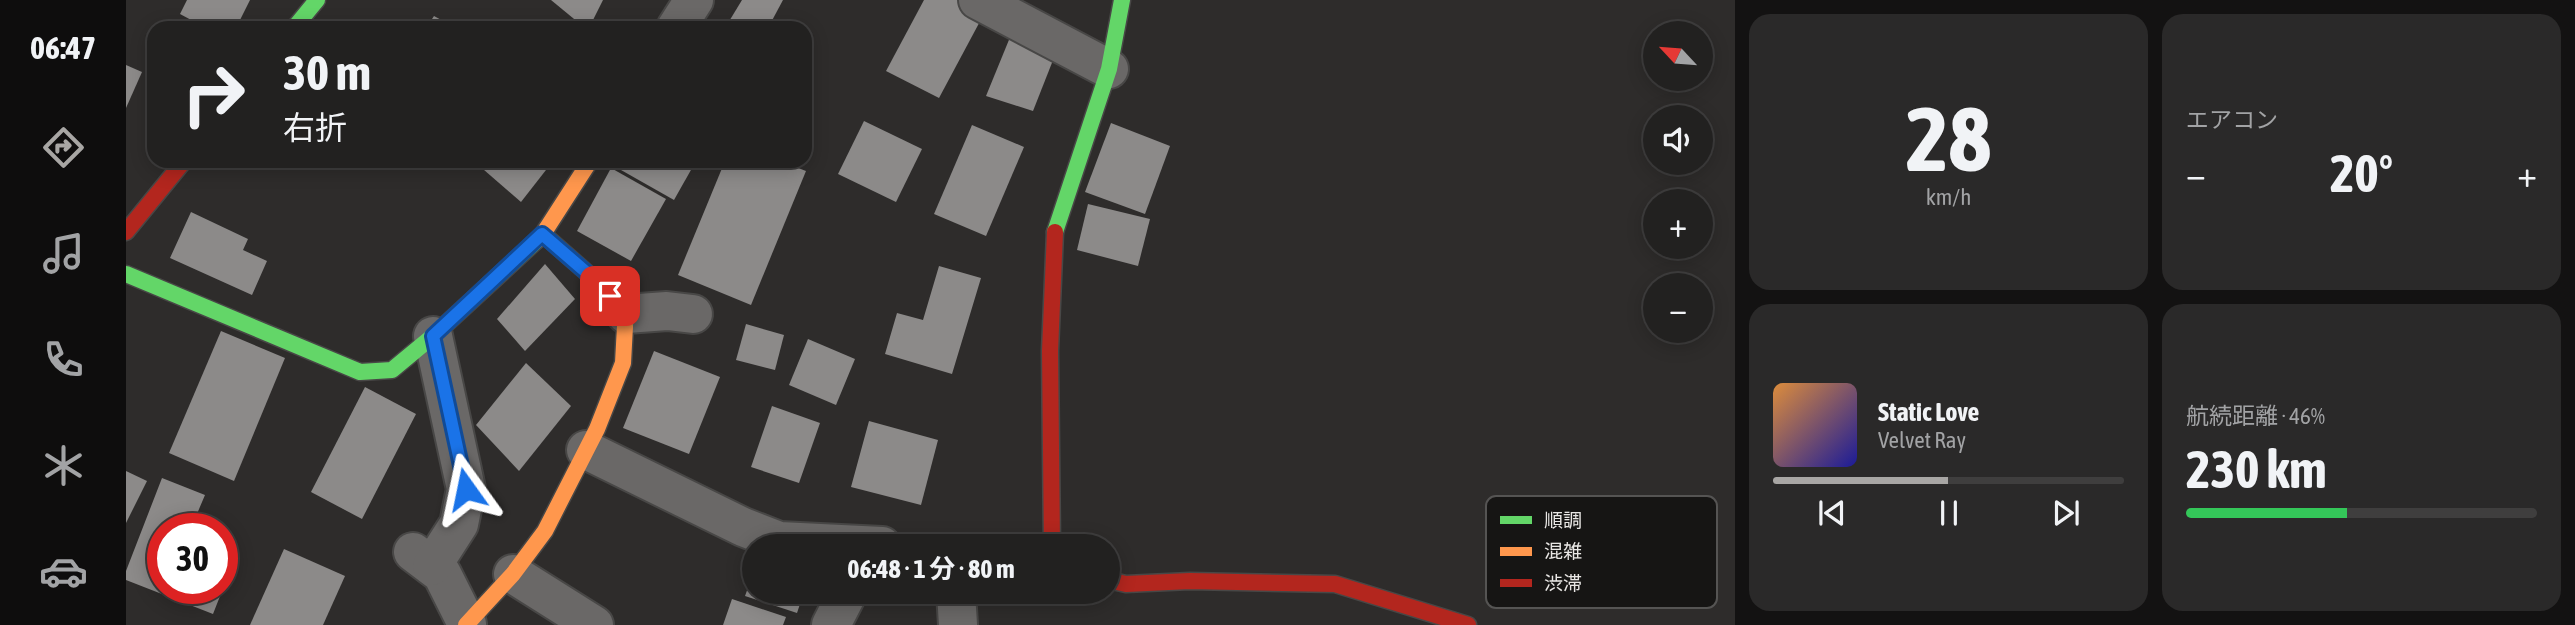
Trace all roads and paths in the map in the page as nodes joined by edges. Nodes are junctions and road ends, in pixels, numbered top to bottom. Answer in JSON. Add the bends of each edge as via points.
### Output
{"nodes":[{"id":1,"x":317,"y":0,"type":"edge"},
{"id":2,"x":694,"y":0,"type":"edge"},
{"id":3,"x":978,"y":0,"type":"edge"},
{"id":4,"x":1122,"y":0,"type":"edge"},
{"id":5,"x":300,"y":21,"type":"edge"},
{"id":6,"x":680,"y":21,"type":"edge"},
{"id":7,"x":1109,"y":69,"type":"junction"},
{"id":8,"x":178,"y":168,"type":"edge"},
{"id":9,"x":585,"y":168,"type":"edge"},
{"id":10,"x":126,"y":232,"type":"edge"},
{"id":11,"x":542,"y":234,"type":"junction"},
{"id":12,"x":126,"y":274,"type":"edge"},
{"id":13,"x":626,"y":314,"type":"junction"},
{"id":14,"x":693,"y":314,"type":"dead end"},
{"id":15,"x":433,"y":336,"type":"junction"},
{"id":16,"x":586,"y":450,"type":"junction"},
{"id":17,"x":761,"y":534,"type":"edge"},
{"id":18,"x":1052,"y":534,"type":"edge"},
{"id":19,"x":513,"y":574,"type":"junction"},
{"id":20,"x":1120,"y":583,"type":"edge"},
{"id":21,"x":842,"y":604,"type":"edge"},
{"id":22,"x":957,"y":604,"type":"edge"},
{"id":23,"x":466,"y":625,"type":"edge"},
{"id":24,"x":594,"y":625,"type":"edge"},
{"id":25,"x":831,"y":625,"type":"edge"},
{"id":26,"x":958,"y":625,"type":"edge"},
{"id":27,"x":1468,"y":625,"type":"edge"}],
"edges":[{"from":1,"to":5,"type":"street"},
{"from":2,"to":6,"type":"street"},
{"from":3,"to":7,"type":"street"},
{"from":4,"to":7,"type":"street"},
{"from":7,"to":18,"type":"street","via":[[1054,236]]},
{"from":8,"to":10,"type":"street"},
{"from":9,"to":11,"type":"street"},
{"from":11,"to":13,"type":"street"},
{"from":11,"to":15,"type":"street"},
{"from":12,"to":15,"type":"street","via":[[360,372],[392,370]]},
{"from":13,"to":14,"type":"street"},
{"from":13,"to":16,"type":"street","via":[[623,363]]},
{"from":15,"to":23,"type":"street","via":[[466,489],[459,524],[422,558],[442,574]]},
{"from":16,"to":17,"type":"street"},
{"from":16,"to":19,"type":"street","via":[[545,531]]},
{"from":19,"to":23,"type":"street"},
{"from":19,"to":24,"type":"street"},
{"from":20,"to":27,"type":"street","via":[[1335,584]]},
{"from":21,"to":25,"type":"street"},
{"from":22,"to":26,"type":"street"}]}
